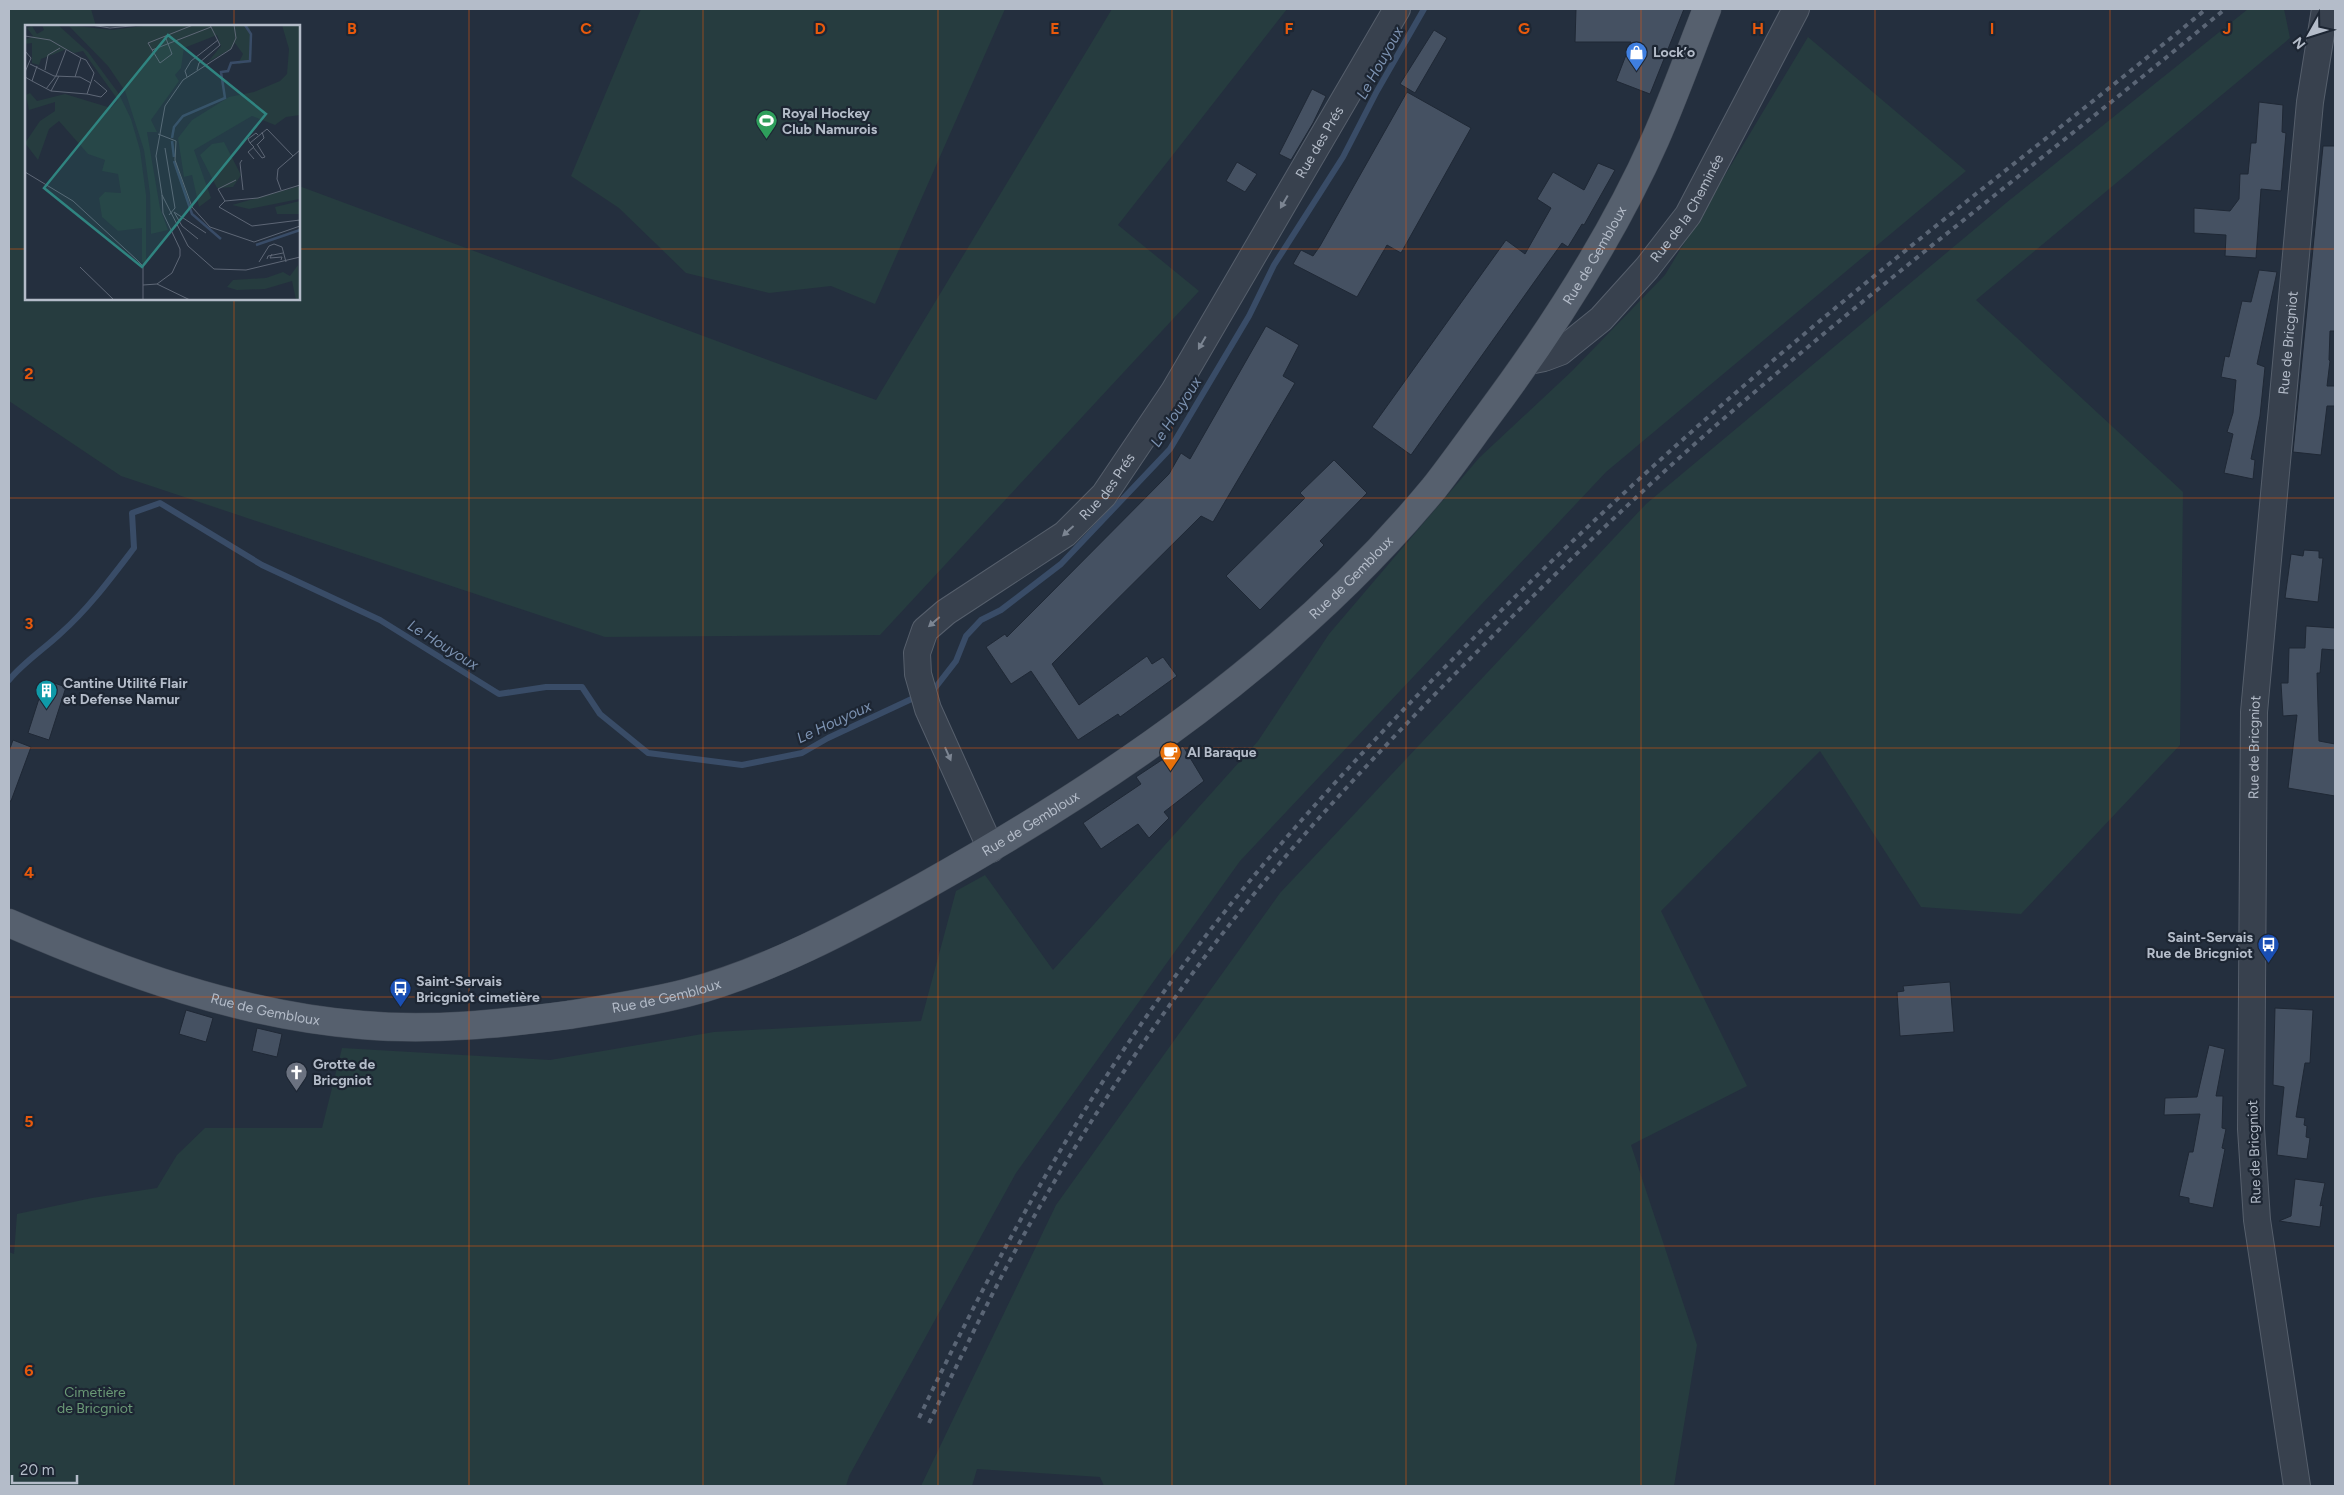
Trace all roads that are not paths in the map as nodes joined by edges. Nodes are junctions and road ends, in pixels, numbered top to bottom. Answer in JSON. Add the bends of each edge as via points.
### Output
{"nodes":[{"id":1,"x":1397,"y":9,"type":"edge"},
{"id":2,"x":1707,"y":9,"type":"edge"},
{"id":3,"x":1796,"y":9,"type":"edge"},
{"id":4,"x":2325,"y":9,"type":"edge"},
{"id":5,"x":1529,"y":361,"type":"junction"},
{"id":6,"x":991,"y":849,"type":"junction"},
{"id":7,"x":9,"y":923,"type":"edge"},
{"id":8,"x":2297,"y":1486,"type":"edge"}],
"edges":[{"from":1,"to":6,"type":"street","name":"Rue des Prés","one_way":true,"via":[[1174,391],[1104,495],[1064,534],[946,612],[925,630],[917,653],[918,674],[928,709]]},
{"from":2,"to":5,"type":"main road","name":"Rue de Gembloux","via":[[1654,142],[1619,212]]},
{"from":3,"to":5,"type":"street","name":"Rue de la Cheminée","via":[[1688,215],[1647,268],[1581,337],[1560,352]]},
{"from":4,"to":8,"type":"street","name":"Rue de Bricgniot","via":[[2310,102],[2254,712],[2252,1138],[2257,1220]]},
{"from":5,"to":6,"type":"main road","name":"Rue de Gembloux","via":[[1410,515],[1348,581],[1279,646],[1184,720]]},
{"from":6,"to":7,"type":"main road","name":"Rue de Gembloux","via":[[856,922],[757,969],[688,993],[597,1011],[502,1024],[430,1028],[363,1025],[247,1007],[158,983]]}]}
